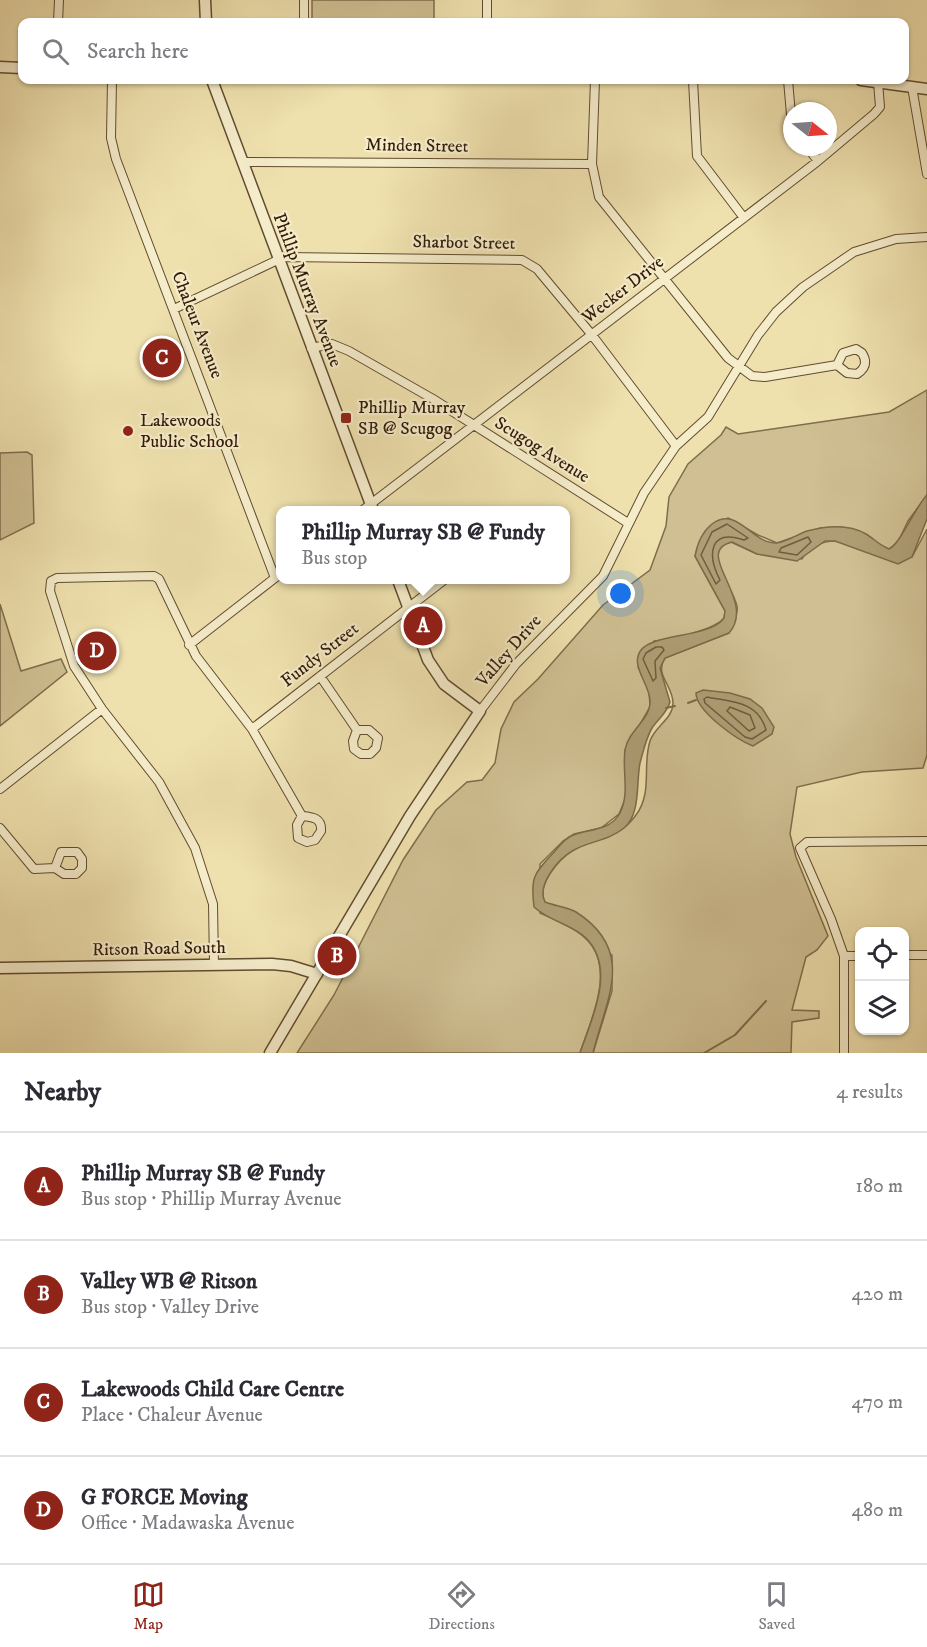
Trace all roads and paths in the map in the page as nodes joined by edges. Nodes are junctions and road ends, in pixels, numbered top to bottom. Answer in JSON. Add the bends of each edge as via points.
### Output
{"nodes":[{"id":1,"x":59,"y":0,"type":"edge"},
{"id":2,"x":206,"y":0,"type":"edge"},
{"id":3,"x":304,"y":0,"type":"edge"},
{"id":4,"x":487,"y":0,"type":"edge"},
{"id":5,"x":58,"y":18,"type":"edge"},
{"id":6,"x":206,"y":18,"type":"edge"},
{"id":7,"x":304,"y":18,"type":"edge"},
{"id":8,"x":487,"y":18,"type":"edge"},
{"id":9,"x":0,"y":67,"type":"edge"},
{"id":10,"x":18,"y":68,"type":"edge"},
{"id":11,"x":112,"y":84,"type":"edge"},
{"id":12,"x":213,"y":84,"type":"edge"},
{"id":13,"x":596,"y":84,"type":"edge"},
{"id":14,"x":693,"y":84,"type":"edge"},
{"id":15,"x":788,"y":84,"type":"edge"},
{"id":16,"x":878,"y":84,"type":"edge"},
{"id":17,"x":892,"y":84,"type":"edge"},
{"id":18,"x":912,"y":87,"type":"junction"},
{"id":19,"x":927,"y":89,"type":"edge"},
{"id":20,"x":790,"y":102,"type":"edge"},
{"id":21,"x":814,"y":156,"type":"edge"},
{"id":22,"x":818,"y":161,"type":"junction"},
{"id":23,"x":242,"y":162,"type":"junction"},
{"id":24,"x":592,"y":165,"type":"junction"},
{"id":25,"x":927,"y":174,"type":"edge"},
{"id":26,"x":744,"y":218,"type":"junction"},
{"id":27,"x":927,"y":237,"type":"edge"},
{"id":28,"x":278,"y":259,"type":"junction"},
{"id":29,"x":664,"y":279,"type":"junction"},
{"id":30,"x":174,"y":309,"type":"junction"},
{"id":31,"x":592,"y":335,"type":"junction"},
{"id":32,"x":311,"y":348,"type":"junction"},
{"id":33,"x":837,"y":365,"type":"dead end"},
{"id":34,"x":739,"y":367,"type":"junction"},
{"id":35,"x":474,"y":426,"type":"junction"},
{"id":36,"x":676,"y":446,"type":"junction"},
{"id":37,"x":368,"y":506,"type":"edge"},
{"id":38,"x":372,"y":506,"type":"edge"},
{"id":39,"x":628,"y":523,"type":"junction"},
{"id":40,"x":276,"y":571,"type":"edge"},
{"id":41,"x":276,"y":578,"type":"edge"},
{"id":42,"x":400,"y":584,"type":"edge"},
{"id":43,"x":438,"y":584,"type":"edge"},
{"id":44,"x":408,"y":607,"type":"junction"},
{"id":45,"x":189,"y":645,"type":"junction"},
{"id":46,"x":320,"y":676,"type":"junction"},
{"id":47,"x":102,"y":709,"type":"junction"},
{"id":48,"x":480,"y":711,"type":"junction"},
{"id":49,"x":252,"y":729,"type":"junction"},
{"id":50,"x":357,"y":730,"type":"dead end"},
{"id":51,"x":0,"y":789,"type":"edge"},
{"id":52,"x":302,"y":816,"type":"dead end"},
{"id":53,"x":0,"y":828,"type":"edge"},
{"id":54,"x":927,"y":841,"type":"edge"},
{"id":55,"x":55,"y":868,"type":"dead end"},
{"id":56,"x":909,"y":955,"type":"edge"},
{"id":57,"x":927,"y":955,"type":"edge"},
{"id":58,"x":844,"y":956,"type":"junction"},
{"id":59,"x":855,"y":956,"type":"edge"},
{"id":60,"x":214,"y":964,"type":"junction"},
{"id":61,"x":0,"y":968,"type":"edge"},
{"id":62,"x":317,"y":974,"type":"junction"},
{"id":63,"x":270,"y":1053,"type":"edge"},
{"id":64,"x":844,"y":1053,"type":"edge"}],
"edges":[{"from":1,"to":5,"type":"street"},
{"from":2,"to":6,"type":"street"},
{"from":3,"to":7,"type":"street"},
{"from":4,"to":8,"type":"street"},
{"from":9,"to":10,"type":"street"},
{"from":11,"to":30,"type":"street","name":"Chaleur Avenue","via":[[112,147]]},
{"from":12,"to":23,"type":"street","name":"Phillip Murray Avenue"},
{"from":13,"to":24,"type":"street"},
{"from":14,"to":26,"type":"street","via":[[697,156]]},
{"from":15,"to":20,"type":"street"},
{"from":16,"to":22,"type":"street","name":"Wecker Drive","via":[[879,107],[874,114]]},
{"from":17,"to":18,"type":"street"},
{"from":18,"to":19,"type":"street"},
{"from":18,"to":25,"type":"street"},
{"from":21,"to":22,"type":"street"},
{"from":22,"to":26,"type":"street","name":"Wecker Drive"},
{"from":23,"to":24,"type":"street","name":"Minden Street"},
{"from":23,"to":28,"type":"street","name":"Phillip Murray Avenue"},
{"from":24,"to":29,"type":"street","via":[[599,197]]},
{"from":26,"to":29,"type":"street","name":"Wecker Drive"},
{"from":27,"to":34,"type":"street","name":"Valley Drive","via":[[872,245],[828,269],[776,312]]},
{"from":28,"to":30,"type":"street","name":"Sharbot Street"},
{"from":28,"to":31,"type":"street","name":"Sharbot Street","via":[[292,256],[522,260],[537,269]]},
{"from":28,"to":32,"type":"street","name":"Phillip Murray Avenue"},
{"from":29,"to":31,"type":"street","name":"Wecker Drive"},
{"from":29,"to":34,"type":"street"},
{"from":30,"to":40,"type":"street","name":"Chaleur Avenue"},
{"from":31,"to":35,"type":"street","name":"Wecker Drive"},
{"from":31,"to":36,"type":"street","name":"Sharbot Street"},
{"from":32,"to":35,"type":"street","name":"Scugog Avenue","via":[[332,344],[349,351]]},
{"from":32,"to":37,"type":"street","name":"Phillip Murray Avenue"},
{"from":33,"to":34,"type":"street","via":[[765,377],[752,376]]},
{"from":34,"to":36,"type":"street","name":"Valley Drive","via":[[708,417]]},
{"from":35,"to":38,"type":"street","name":"Wecker Drive"},
{"from":35,"to":39,"type":"street","name":"Scugog Avenue"},
{"from":36,"to":39,"type":"street","name":"Valley Drive"},
{"from":39,"to":48,"type":"street","name":"Valley Drive","via":[[603,576],[516,664]]},
{"from":41,"to":45,"type":"street"},
{"from":42,"to":44,"type":"street"},
{"from":43,"to":44,"type":"street","name":"Fundy Street"},
{"from":44,"to":46,"type":"street","name":"Fundy Street"},
{"from":44,"to":48,"type":"street","via":[[428,660],[444,684]]},
{"from":45,"to":47,"type":"street","via":[[157,577],[51,581],[49,588],[74,666]]},
{"from":45,"to":49,"type":"street"},
{"from":46,"to":49,"type":"street","name":"Fundy Street"},
{"from":46,"to":50,"type":"street"},
{"from":47,"to":51,"type":"street"},
{"from":47,"to":60,"type":"street","via":[[159,782],[195,848],[213,904]]},
{"from":48,"to":62,"type":"street","name":"Valley Drive","via":[[410,816]]},
{"from":49,"to":52,"type":"street"},
{"from":53,"to":55,"type":"street","via":[[34,869]]},
{"from":54,"to":58,"type":"street","via":[[807,842],[800,848]]},
{"from":56,"to":57,"type":"street"},
{"from":58,"to":59,"type":"street"},
{"from":58,"to":64,"type":"street"},
{"from":60,"to":61,"type":"street","name":"Ritson Road South"},
{"from":60,"to":62,"type":"street","name":"Ritson Road South","via":[[281,964]]},
{"from":62,"to":63,"type":"street","name":"Valley Drive"}]}
